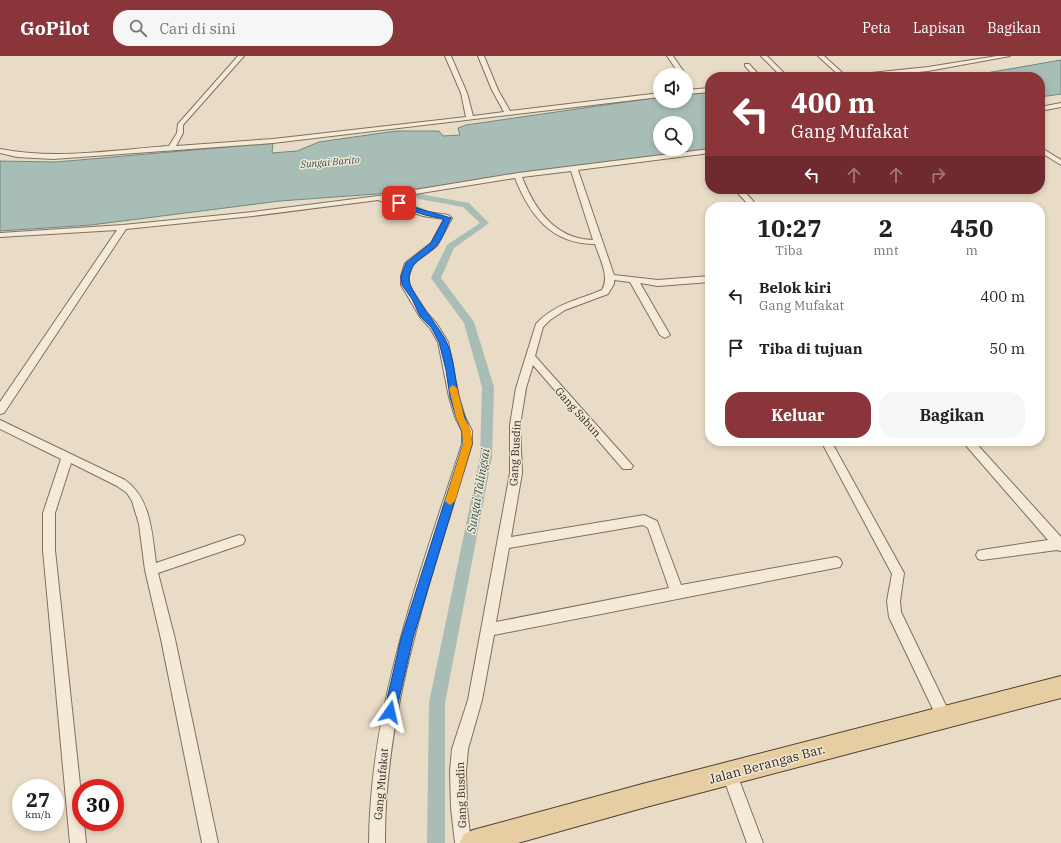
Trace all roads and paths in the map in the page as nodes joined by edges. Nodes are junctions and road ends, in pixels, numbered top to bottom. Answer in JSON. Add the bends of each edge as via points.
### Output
{"nodes":[{"id":1,"x":241,"y":56,"type":"edge"},
{"id":2,"x":448,"y":56,"type":"edge"},
{"id":3,"x":481,"y":56,"type":"edge"},
{"id":4,"x":670,"y":56,"type":"edge"},
{"id":5,"x":764,"y":56,"type":"edge"},
{"id":6,"x":821,"y":56,"type":"edge"},
{"id":7,"x":1007,"y":56,"type":"edge"},
{"id":8,"x":748,"y":65,"type":"dead end"},
{"id":9,"x":678,"y":68,"type":"edge"},
{"id":10,"x":754,"y":72,"type":"edge"},
{"id":11,"x":780,"y":72,"type":"edge"},
{"id":12,"x":839,"y":72,"type":"edge"},
{"id":13,"x":900,"y":72,"type":"edge"},
{"id":14,"x":693,"y":87,"type":"edge"},
{"id":15,"x":705,"y":90,"type":"edge"},
{"id":16,"x":693,"y":91,"type":"edge"},
{"id":17,"x":696,"y":91,"type":"junction"},
{"id":18,"x":653,"y":96,"type":"edge"},
{"id":19,"x":1061,"y":105,"type":"edge"},
{"id":20,"x":1045,"y":108,"type":"edge"},
{"id":21,"x":508,"y":113,"type":"junction"},
{"id":22,"x":470,"y":118,"type":"junction"},
{"id":23,"x":171,"y":149,"type":"junction"},
{"id":24,"x":0,"y":151,"type":"edge"},
{"id":25,"x":705,"y":153,"type":"edge"},
{"id":26,"x":1045,"y":153,"type":"edge"},
{"id":27,"x":1061,"y":164,"type":"edge"},
{"id":28,"x":574,"y":169,"type":"junction"},
{"id":29,"x":518,"y":176,"type":"junction"},
{"id":30,"x":743,"y":194,"type":"edge"},
{"id":31,"x":381,"y":197,"type":"junction"},
{"id":32,"x":750,"y":202,"type":"edge"},
{"id":33,"x":123,"y":227,"type":"junction"},
{"id":34,"x":0,"y":235,"type":"edge"},
{"id":35,"x":598,"y":242,"type":"junction"},
{"id":36,"x":610,"y":277,"type":"junction"},
{"id":37,"x":705,"y":279,"type":"edge"},
{"id":38,"x":634,"y":281,"type":"junction"},
{"id":39,"x":665,"y":335,"type":"dead end"},
{"id":40,"x":530,"y":357,"type":"junction"},
{"id":41,"x":0,"y":410,"type":"edge"},
{"id":42,"x":0,"y":424,"type":"edge"},
{"id":43,"x":829,"y":446,"type":"edge"},
{"id":44,"x":971,"y":446,"type":"edge"},
{"id":45,"x":67,"y":457,"type":"junction"},
{"id":46,"x":627,"y":466,"type":"dead end"},
{"id":47,"x":239,"y":540,"type":"dead end"},
{"id":48,"x":504,"y":544,"type":"junction"},
{"id":49,"x":1060,"y":545,"type":"edge"},
{"id":50,"x":982,"y":555,"type":"dead end"},
{"id":51,"x":836,"y":563,"type":"dead end"},
{"id":52,"x":151,"y":570,"type":"junction"},
{"id":53,"x":677,"y":592,"type":"junction"},
{"id":54,"x":488,"y":630,"type":"junction"},
{"id":55,"x":1061,"y":687,"type":"edge"},
{"id":56,"x":945,"y":718,"type":"junction"},
{"id":57,"x":730,"y":774,"type":"junction"},
{"id":58,"x":78,"y":843,"type":"edge"},
{"id":59,"x":210,"y":843,"type":"edge"},
{"id":60,"x":377,"y":843,"type":"edge"},
{"id":61,"x":463,"y":843,"type":"edge"},
{"id":62,"x":473,"y":843,"type":"edge"},
{"id":63,"x":755,"y":843,"type":"edge"}],
"edges":[{"from":1,"to":23,"type":"street","via":[[180,126],[180,132]]},
{"from":2,"to":22,"type":"street","via":[[464,93]]},
{"from":3,"to":21,"type":"street"},
{"from":4,"to":9,"type":"street"},
{"from":5,"to":11,"type":"street"},
{"from":6,"to":12,"type":"street"},
{"from":7,"to":13,"type":"street"},
{"from":8,"to":10,"type":"street"},
{"from":14,"to":17,"type":"street"},
{"from":15,"to":17,"type":"street"},
{"from":16,"to":17,"type":"street"},
{"from":18,"to":21,"type":"street"},
{"from":19,"to":20,"type":"street"},
{"from":21,"to":22,"type":"street"},
{"from":22,"to":23,"type":"street","via":[[316,136]]},
{"from":23,"to":24,"type":"street","via":[[42,156]]},
{"from":25,"to":28,"type":"street"},
{"from":26,"to":27,"type":"street"},
{"from":28,"to":29,"type":"street"},
{"from":28,"to":35,"type":"street"},
{"from":29,"to":31,"type":"street"},
{"from":29,"to":35,"type":"street","via":[[534,208],[554,230],[572,240]]},
{"from":30,"to":32,"type":"street"},
{"from":31,"to":33,"type":"street","via":[[253,214]]},
{"from":31,"to":60,"type":"street","name":"Gang Mufakat","via":[[427,214],[448,218],[434,244],[409,263],[405,285],[443,342],[454,397],[468,444],[407,638],[394,688],[377,802]]},
{"from":33,"to":34,"type":"street"},
{"from":33,"to":41,"type":"street"},
{"from":35,"to":36,"type":"street"},
{"from":36,"to":38,"type":"street"},
{"from":36,"to":40,"type":"street","name":"Gang Busdin","via":[[610,284],[605,292],[565,305],[544,321]]},
{"from":37,"to":38,"type":"street","via":[[658,284]]},
{"from":38,"to":39,"type":"street"},
{"from":40,"to":46,"type":"street","name":"Gang Sabun"},
{"from":40,"to":48,"type":"street","name":"Gang Busdin","via":[[521,388],[515,425],[516,473]]},
{"from":42,"to":45,"type":"street"},
{"from":43,"to":56,"type":"street","via":[[898,573],[892,598],[894,613]]},
{"from":44,"to":49,"type":"street"},
{"from":45,"to":52,"type":"street","via":[[109,476],[131,490],[137,500],[144,524]]},
{"from":45,"to":58,"type":"street","via":[[49,513],[49,550]]},
{"from":47,"to":52,"type":"street"},
{"from":48,"to":53,"type":"street","via":[[644,520],[653,525]]},
{"from":48,"to":54,"type":"street","name":"Gang Busdin"},
{"from":49,"to":50,"type":"street"},
{"from":51,"to":53,"type":"street"},
{"from":52,"to":59,"type":"street","via":[[168,639]]},
{"from":53,"to":54,"type":"street"},
{"from":54,"to":61,"type":"street","name":"Gang Busdin","via":[[475,700],[460,749],[459,808]]},
{"from":55,"to":56,"type":"main road","name":"Jalan Berangas Bar."},
{"from":56,"to":57,"type":"main road","name":"Jalan Berangas Bar."},
{"from":57,"to":62,"type":"main road","name":"Jalan Berangas Bar."},
{"from":57,"to":63,"type":"street"}]}
